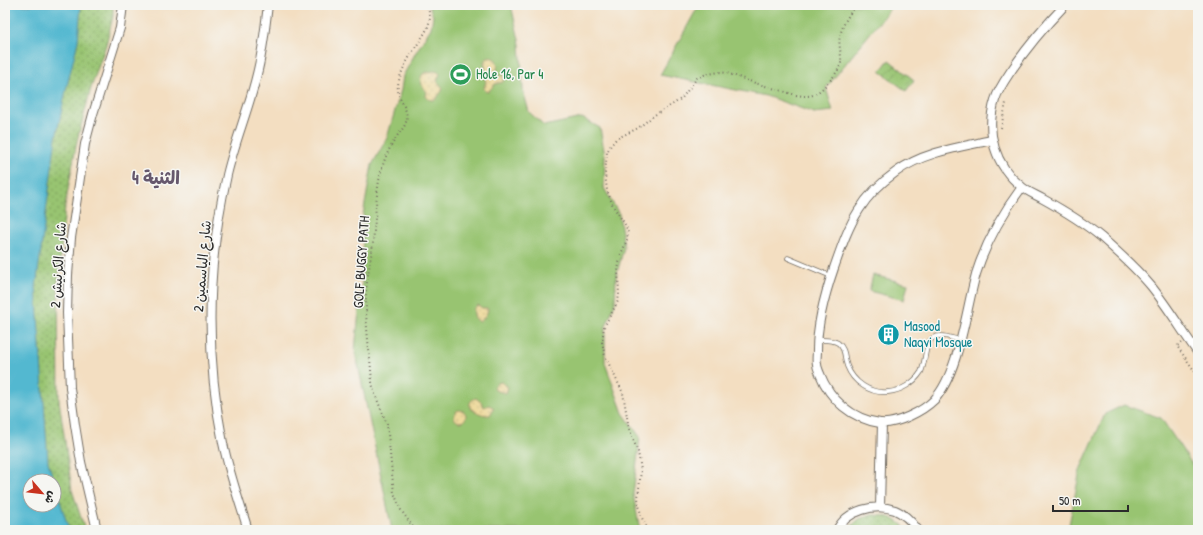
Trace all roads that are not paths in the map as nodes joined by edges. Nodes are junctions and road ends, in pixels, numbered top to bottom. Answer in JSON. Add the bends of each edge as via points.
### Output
{"nodes":[{"id":1,"x":123,"y":5,"type":"edge"},
{"id":2,"x":268,"y":5,"type":"edge"},
{"id":3,"x":1064,"y":5,"type":"edge"},
{"id":4,"x":992,"y":140,"type":"junction"},
{"id":5,"x":1022,"y":187,"type":"junction"},
{"id":6,"x":788,"y":258,"type":"dead end"},
{"id":7,"x":831,"y":276,"type":"junction"},
{"id":8,"x":817,"y":340,"type":"junction"},
{"id":9,"x":960,"y":340,"type":"junction"},
{"id":10,"x":1198,"y":353,"type":"edge"},
{"id":11,"x":882,"y":423,"type":"junction"},
{"id":12,"x":880,"y":507,"type":"junction"},
{"id":13,"x":97,"y":530,"type":"edge"},
{"id":14,"x":248,"y":530,"type":"edge"},
{"id":15,"x":837,"y":530,"type":"edge"},
{"id":16,"x":918,"y":530,"type":"edge"}],
"edges":[{"from":1,"to":13,"type":"street","name":"شارع الكرنيش 2","via":[[118,34],[85,144],[68,275],[70,388],[81,462]]},
{"from":2,"to":14,"type":"street","name":"شارع الياسمين 2","via":[[257,74],[236,141],[220,209],[211,297],[213,377],[223,443]]},
{"from":3,"to":4,"type":"street","via":[[1024,51],[1003,84],[995,99],[991,120]]},
{"from":4,"to":5,"type":"street","via":[[1007,173]]},
{"from":4,"to":7,"type":"street","via":[[920,158],[896,171],[876,188],[859,209]]},
{"from":5,"to":9,"type":"street","via":[[994,228],[984,250]]},
{"from":5,"to":10,"type":"street","via":[[1072,216],[1126,260],[1151,286]]},
{"from":6,"to":7,"type":"lane"},
{"from":7,"to":8,"type":"street"},
{"from":8,"to":9,"type":"lane","via":[[838,343],[842,347],[846,365],[862,386],[874,391],[888,392],[912,382],[920,372],[925,360],[926,347],[933,338],[944,336]]},
{"from":8,"to":11,"type":"street","via":[[817,364],[825,386],[840,404],[859,417]]},
{"from":9,"to":11,"type":"street","via":[[945,385],[933,400],[918,412],[901,420]]},
{"from":11,"to":12,"type":"street"},
{"from":12,"to":15,"type":"street","via":[[864,509],[849,516]]},
{"from":12,"to":16,"type":"street","via":[[895,510],[909,518]]}]}
